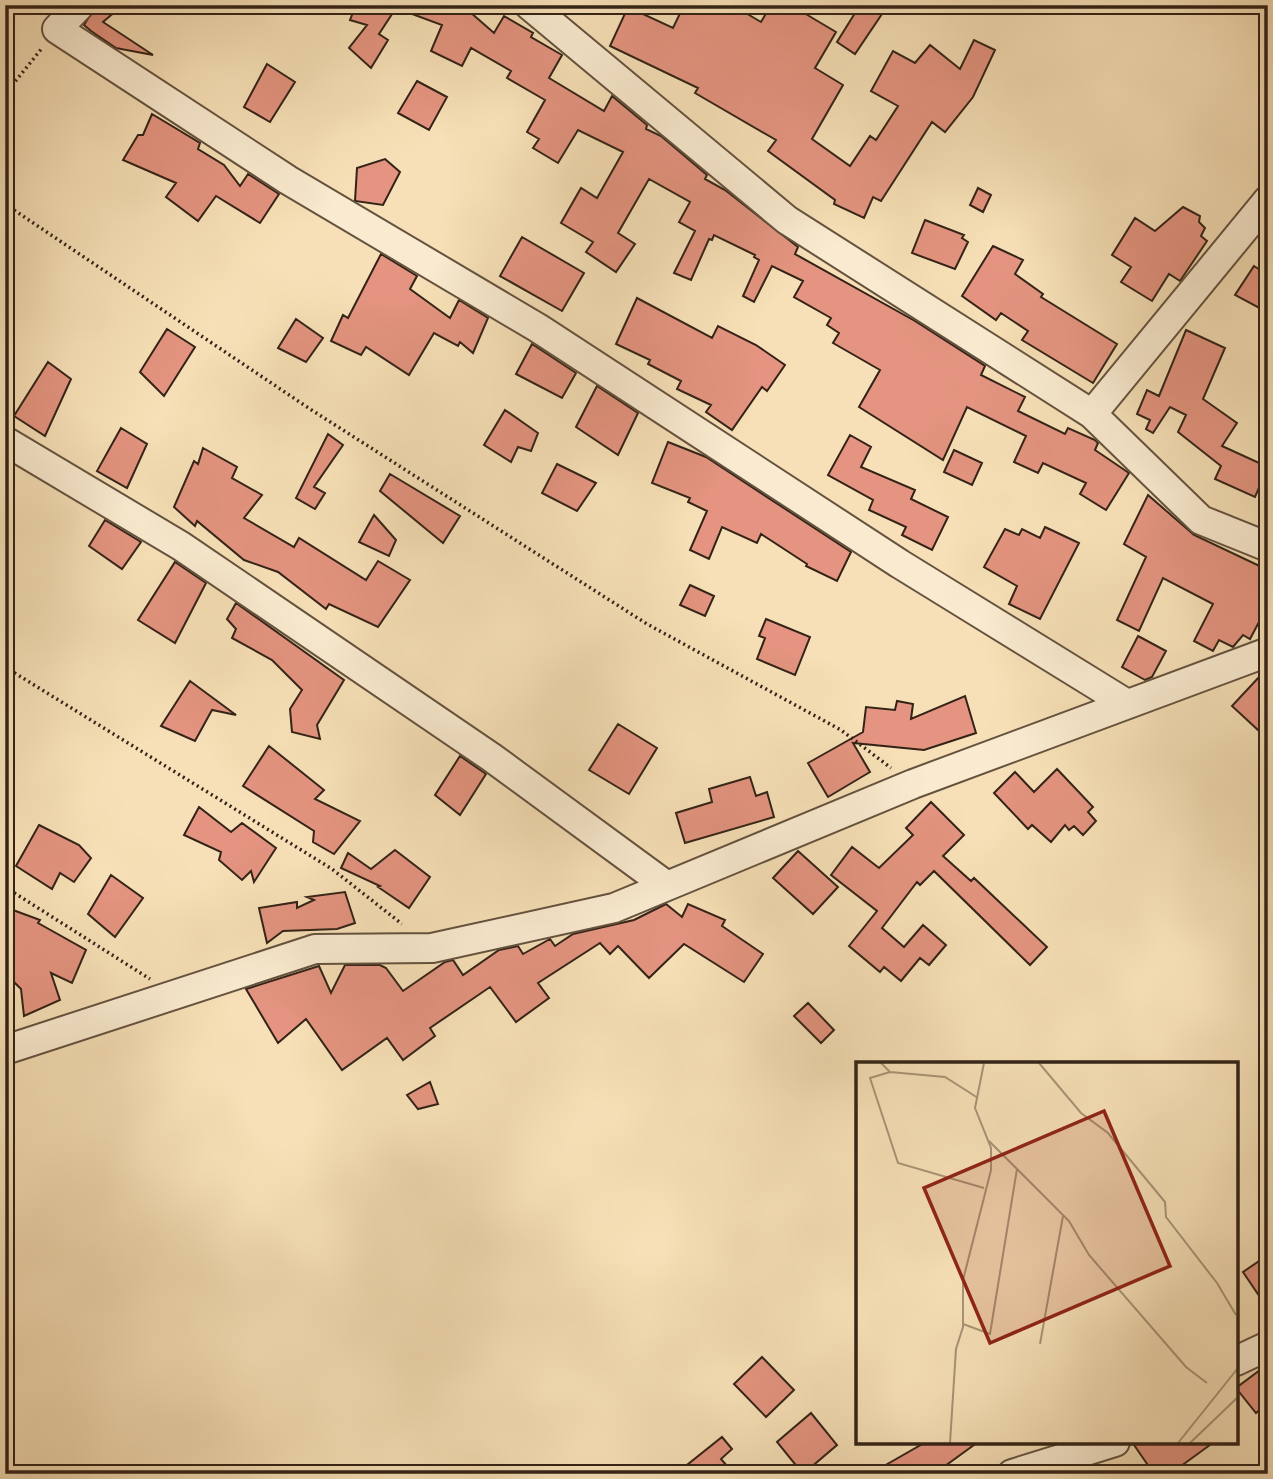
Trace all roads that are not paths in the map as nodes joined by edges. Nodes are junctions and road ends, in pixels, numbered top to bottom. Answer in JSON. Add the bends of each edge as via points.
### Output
{"nodes":[{"id":1,"x":80,"y":5,"type":"edge"},
{"id":2,"x":529,"y":5,"type":"edge"},
{"id":3,"x":1268,"y":200,"type":"edge"},
{"id":4,"x":1092,"y":414,"type":"junction"},
{"id":5,"x":5,"y":441,"type":"edge"},
{"id":6,"x":1268,"y":547,"type":"edge"},
{"id":7,"x":1268,"y":652,"type":"edge"},
{"id":8,"x":1127,"y":704,"type":"junction"},
{"id":9,"x":667,"y":886,"type":"junction"},
{"id":10,"x":5,"y":1050,"type":"edge"},
{"id":11,"x":1268,"y":1346,"type":"edge"},
{"id":12,"x":1238,"y":1361,"type":"edge"},
{"id":13,"x":1109,"y":1444,"type":"edge"},
{"id":14,"x":1012,"y":1474,"type":"edge"}],
"edges":[{"from":1,"to":8,"type":"street","via":[[57,29],[288,180],[538,328],[900,564]]},
{"from":2,"to":4,"type":"street","via":[[787,220]]},
{"from":3,"to":4,"type":"street"},
{"from":4,"to":6,"type":"street","via":[[1201,520]]},
{"from":5,"to":9,"type":"street","via":[[181,546],[491,757]]},
{"from":7,"to":8,"type":"street"},
{"from":8,"to":9,"type":"street","via":[[913,784]]},
{"from":9,"to":10,"type":"street","via":[[614,908],[432,948],[315,948]]},
{"from":11,"to":12,"type":"street"},
{"from":13,"to":14,"type":"street"}]}
